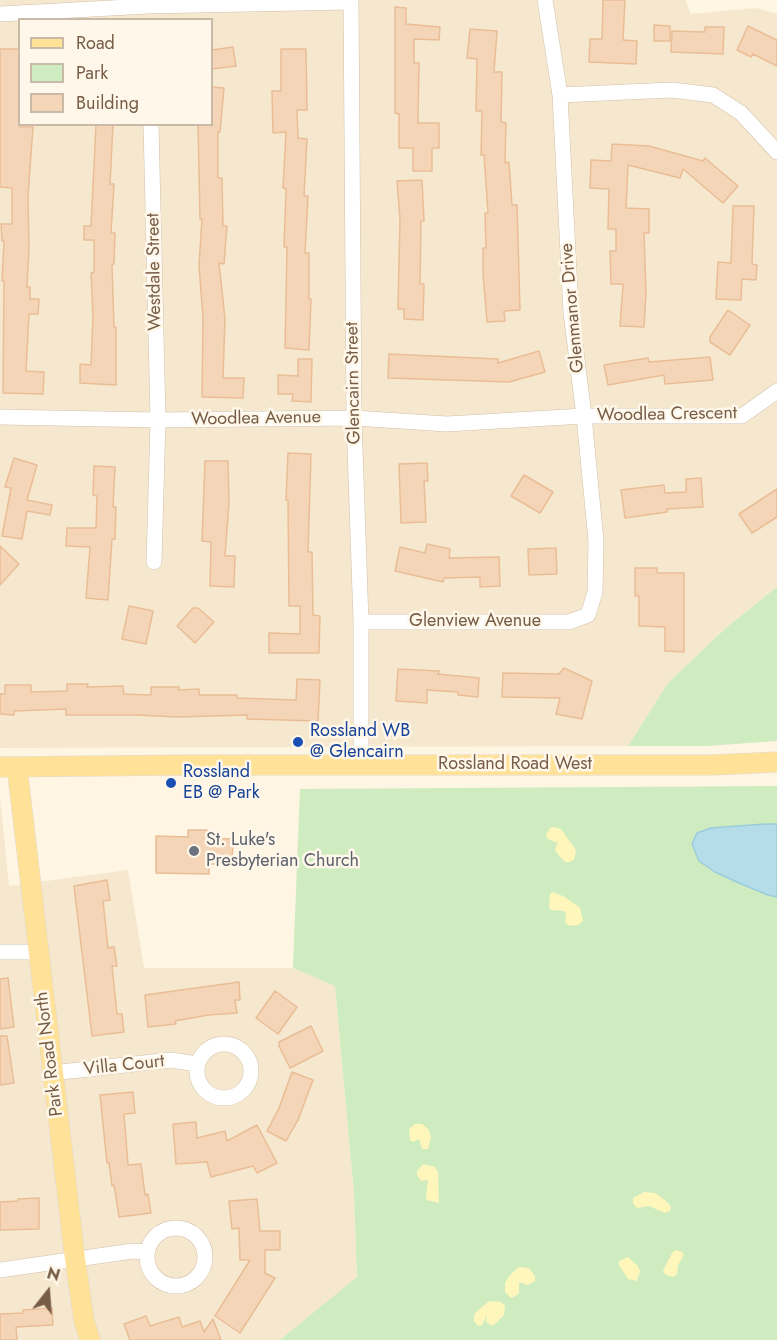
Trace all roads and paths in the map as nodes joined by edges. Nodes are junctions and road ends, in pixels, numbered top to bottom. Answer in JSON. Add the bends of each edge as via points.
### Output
{"nodes":[{"id":1,"x":544,"y":0,"type":"edge"},
{"id":2,"x":351,"y":1,"type":"edge"},
{"id":3,"x":148,"y":8,"type":"edge"},
{"id":4,"x":0,"y":14,"type":"edge"},
{"id":5,"x":560,"y":95,"type":"junction"},
{"id":6,"x":151,"y":126,"type":"edge"},
{"id":7,"x":777,"y":152,"type":"edge"},
{"id":8,"x":777,"y":391,"type":"edge"},
{"id":9,"x":585,"y":416,"type":"junction"},
{"id":10,"x":0,"y":417,"type":"edge"},
{"id":11,"x":354,"y":418,"type":"junction"},
{"id":12,"x":158,"y":420,"type":"junction"},
{"id":13,"x":154,"y":562,"type":"dead end"},
{"id":14,"x":588,"y":615,"type":"joint"},
{"id":15,"x":361,"y":622,"type":"junction"},
{"id":16,"x":777,"y":762,"type":"edge"},
{"id":17,"x":362,"y":766,"type":"junction"},
{"id":18,"x":9,"y":767,"type":"edge"},
{"id":19,"x":0,"y":952,"type":"edge"},
{"id":20,"x":38,"y":952,"type":"junction"},
{"id":21,"x":197,"y":1064,"type":"dead end"},
{"id":22,"x":52,"y":1073,"type":"junction"},
{"id":23,"x":147,"y":1252,"type":"dead end"},
{"id":24,"x":75,"y":1259,"type":"junction"},
{"id":25,"x":0,"y":1270,"type":"edge"},
{"id":26,"x":88,"y":1340,"type":"edge"}],
"edges":[{"from":1,"to":5,"type":"street","name":"Glenmanor Drive"},
{"from":2,"to":3,"type":"street"},
{"from":2,"to":11,"type":"street","name":"Glencairn Street"},
{"from":3,"to":4,"type":"street"},
{"from":5,"to":7,"type":"street","via":[[672,90],[713,95],[741,113]]},
{"from":5,"to":9,"type":"street","name":"Glenmanor Drive","via":[[571,312]]},
{"from":6,"to":12,"type":"street","name":"Westdale Street"},
{"from":8,"to":9,"type":"street","name":"Woodlea Crescent","via":[[742,416]]},
{"from":9,"to":11,"type":"street","name":"Woodlea Avenue","via":[[447,424]]},
{"from":9,"to":14,"type":"street","name":"Glenmanor Drive","via":[[596,541],[596,592]]},
{"from":10,"to":12,"type":"street","name":"Woodlea Avenue"},
{"from":11,"to":12,"type":"street","name":"Woodlea Avenue"},
{"from":11,"to":15,"type":"street","name":"Glencairn Street"},
{"from":12,"to":13,"type":"street","name":"Westdale Street"},
{"from":14,"to":15,"type":"street","name":"Glenview Avenue","via":[[569,622]]},
{"from":15,"to":17,"type":"street","name":"Glencairn Street"},
{"from":16,"to":17,"type":"main road","name":"Rossland Road West"},
{"from":17,"to":18,"type":"main road","name":"Rossland Road West"},
{"from":18,"to":20,"type":"main road","name":"Park Road North"},
{"from":19,"to":20,"type":"street"},
{"from":20,"to":22,"type":"main road","name":"Park Road North"},
{"from":21,"to":22,"type":"street","name":"Villa Court","via":[[171,1060]]},
{"from":22,"to":24,"type":"main road","name":"Park Road North"},
{"from":23,"to":24,"type":"street"},
{"from":24,"to":25,"type":"street"},
{"from":24,"to":26,"type":"main road","name":"Park Road North"}]}
